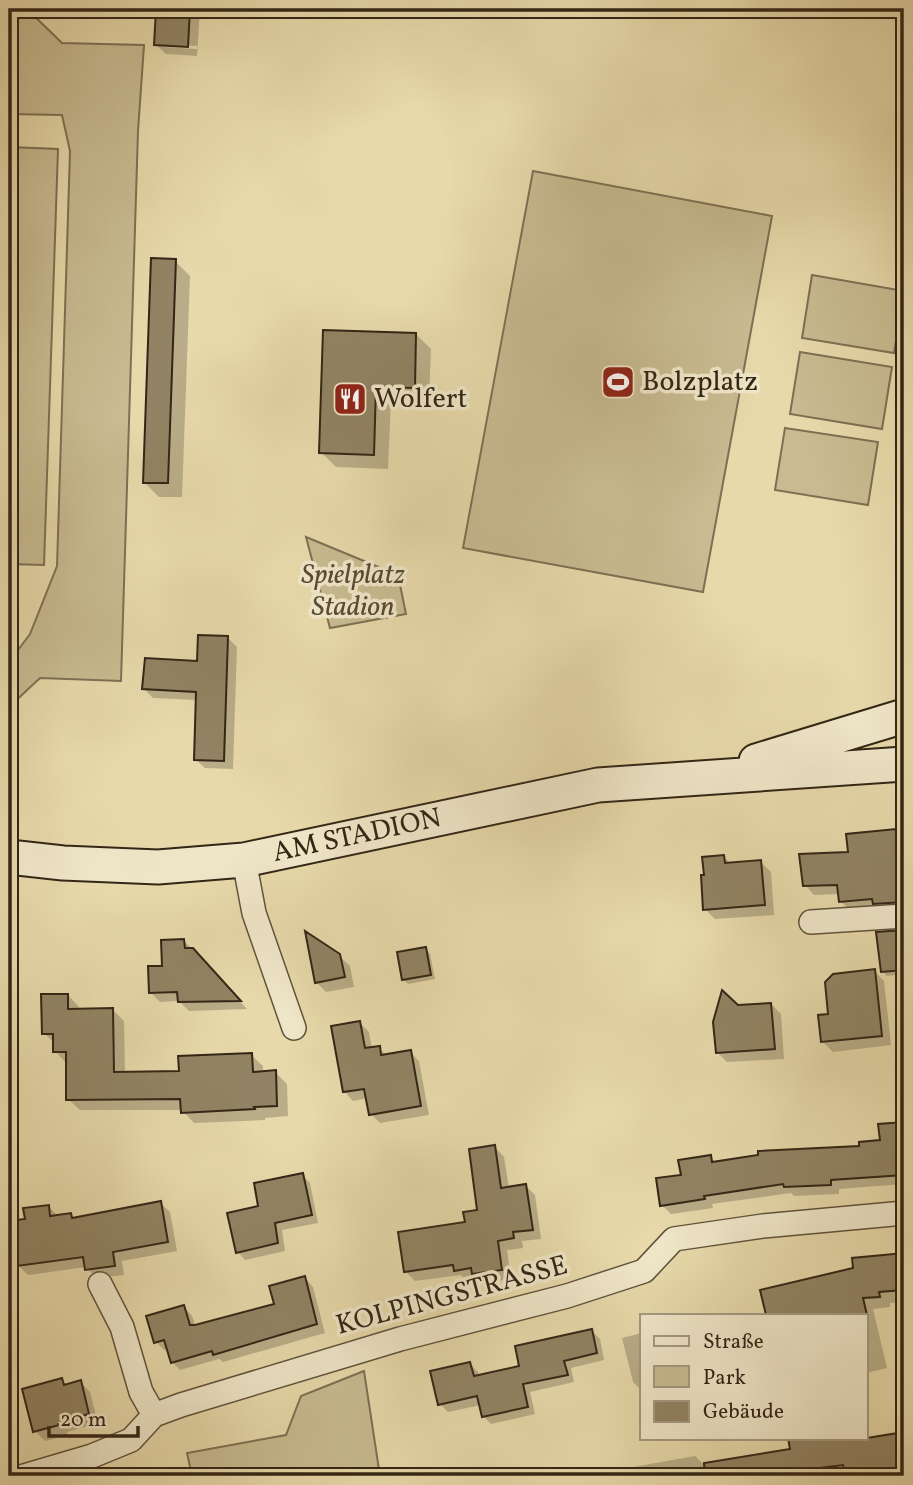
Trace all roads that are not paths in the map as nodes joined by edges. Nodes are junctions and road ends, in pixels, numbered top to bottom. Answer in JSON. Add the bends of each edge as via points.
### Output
{"nodes":[{"id":1,"x":904,"y":716,"type":"edge"},
{"id":2,"x":904,"y":764,"type":"edge"},
{"id":3,"x":704,"y":777,"type":"junction"},
{"id":4,"x":9,"y":857,"type":"edge"},
{"id":5,"x":244,"y":860,"type":"junction"},
{"id":6,"x":904,"y":916,"type":"edge"},
{"id":7,"x":811,"y":922,"type":"dead end"},
{"id":8,"x":294,"y":1028,"type":"dead end"},
{"id":9,"x":904,"y":1213,"type":"edge"},
{"id":10,"x":100,"y":1284,"type":"dead end"},
{"id":11,"x":153,"y":1415,"type":"junction"},
{"id":12,"x":24,"y":1476,"type":"edge"}],
"edges":[{"from":1,"to":3,"type":"street","name":"AM STADION"},
{"from":2,"to":3,"type":"street","name":"AM STADION"},
{"from":3,"to":5,"type":"street","name":"AM STADION","via":[[598,785]]},
{"from":4,"to":5,"type":"street","name":"AM STADION","via":[[158,867]]},
{"from":5,"to":8,"type":"street","via":[[254,913]]},
{"from":6,"to":7,"type":"street"},
{"from":9,"to":11,"type":"street","name":"KOLPINGSTRASSE","via":[[763,1226],[674,1240],[644,1271]]},
{"from":10,"to":11,"type":"street","via":[[122,1327],[141,1392]]},
{"from":11,"to":12,"type":"street","via":[[131,1440]]}]}
